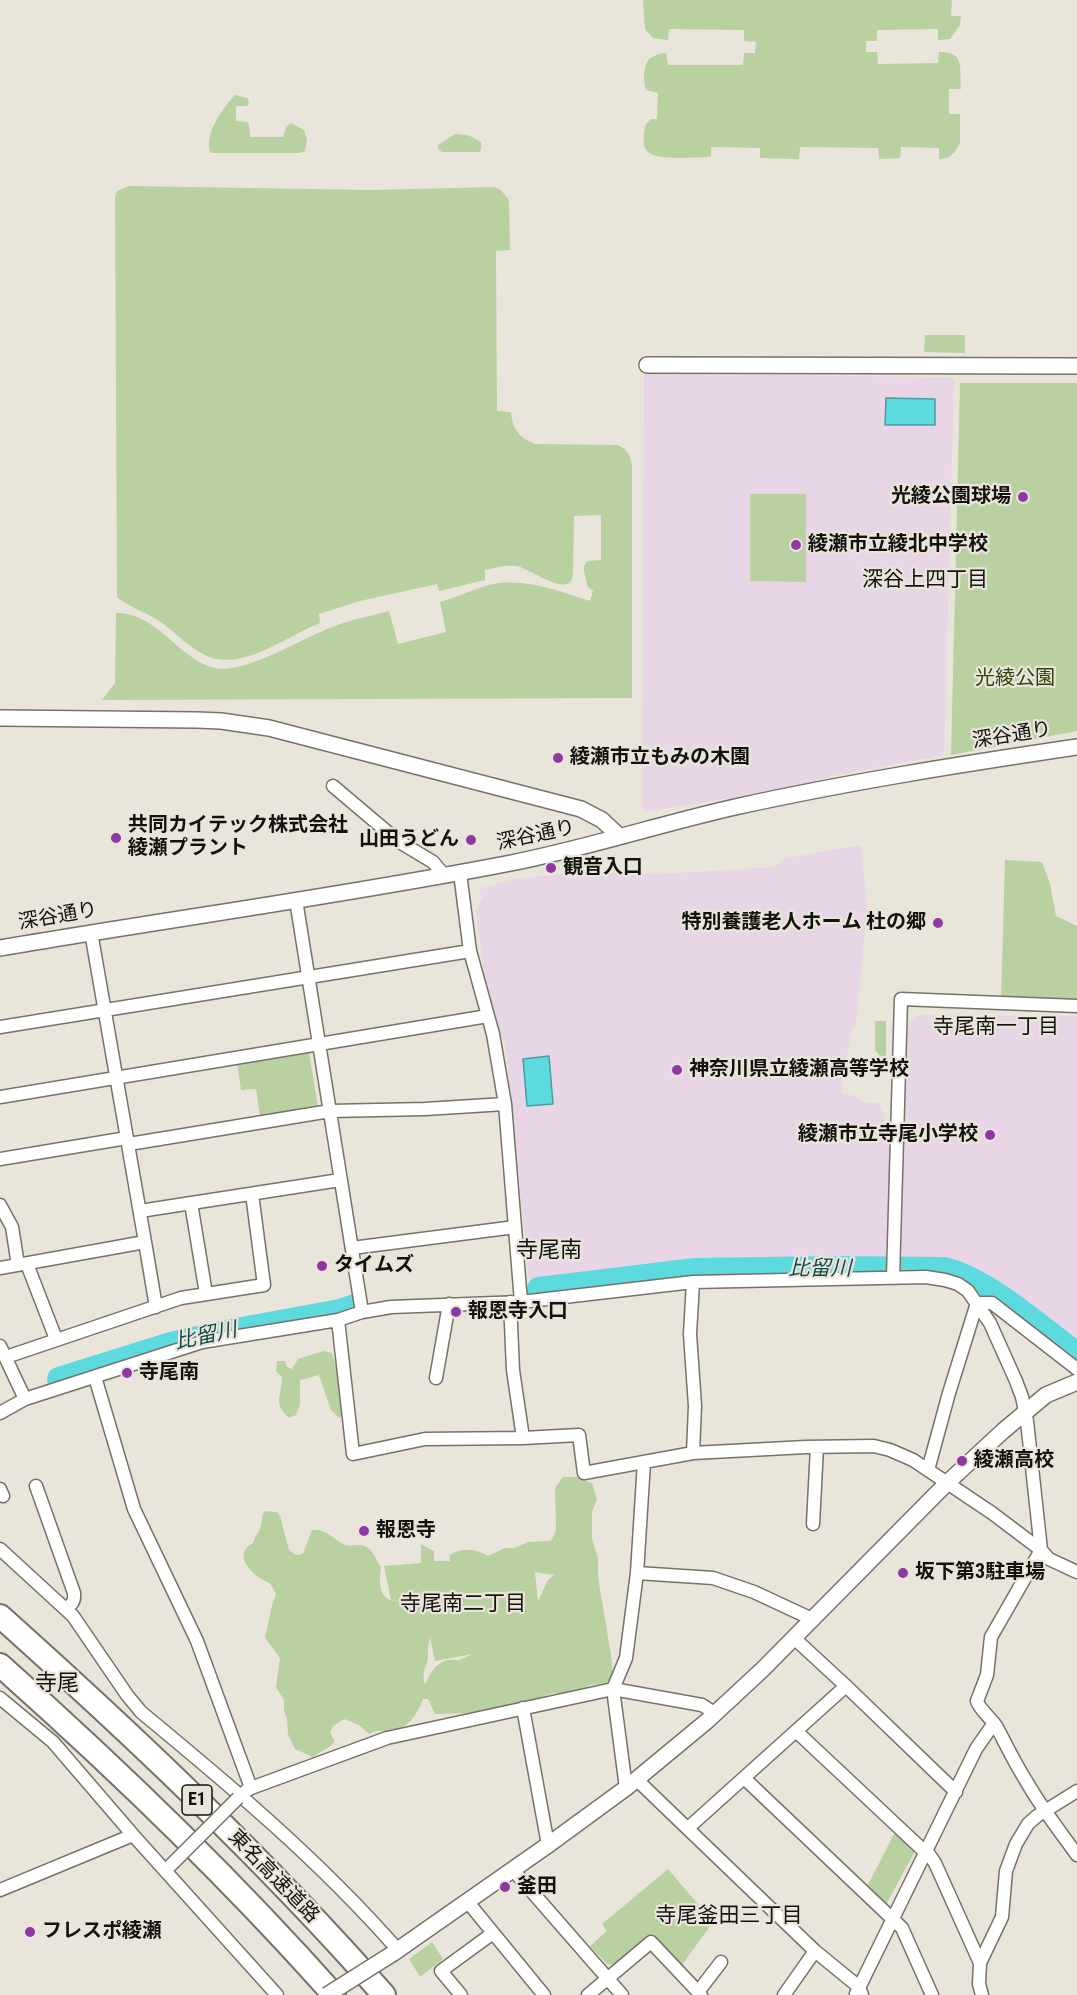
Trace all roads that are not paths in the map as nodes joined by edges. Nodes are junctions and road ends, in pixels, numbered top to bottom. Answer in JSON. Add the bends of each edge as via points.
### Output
{"nodes":[{"id":1,"x":647,"y":365,"type":"dead end"},
{"id":2,"x":1077,"y":366,"type":"edge"},
{"id":3,"x":0,"y":718,"type":"edge"},
{"id":4,"x":1077,"y":747,"type":"edge"},
{"id":5,"x":333,"y":786,"type":"dead end"},
{"id":6,"x":619,"y":836,"type":"junction"},
{"id":7,"x":460,"y":873,"type":"junction"},
{"id":8,"x":444,"y":875,"type":"junction"},
{"id":9,"x":296,"y":900,"type":"junction"},
{"id":10,"x":91,"y":933,"type":"junction"},
{"id":11,"x":0,"y":948,"type":"edge"},
{"id":12,"x":470,"y":951,"type":"junction"},
{"id":13,"x":309,"y":977,"type":"junction"},
{"id":14,"x":1077,"y":1006,"type":"edge"},
{"id":15,"x":104,"y":1010,"type":"junction"},
{"id":16,"x":488,"y":1016,"type":"junction"},
{"id":17,"x":0,"y":1027,"type":"edge"},
{"id":18,"x":320,"y":1043,"type":"junction"},
{"id":19,"x":116,"y":1077,"type":"junction"},
{"id":20,"x":0,"y":1097,"type":"edge"},
{"id":21,"x":505,"y":1104,"type":"junction"},
{"id":22,"x":330,"y":1111,"type":"junction"},
{"id":23,"x":128,"y":1141,"type":"junction"},
{"id":24,"x":0,"y":1159,"type":"edge"},
{"id":25,"x":340,"y":1180,"type":"junction"},
{"id":26,"x":252,"y":1194,"type":"junction"},
{"id":27,"x":191,"y":1203,"type":"junction"},
{"id":28,"x":0,"y":1205,"type":"edge"},
{"id":29,"x":140,"y":1211,"type":"junction"},
{"id":30,"x":515,"y":1227,"type":"junction"},
{"id":31,"x":145,"y":1242,"type":"junction"},
{"id":32,"x":352,"y":1248,"type":"junction"},
{"id":33,"x":22,"y":1264,"type":"junction"},
{"id":34,"x":0,"y":1268,"type":"edge"},
{"id":35,"x":893,"y":1272,"type":"junction"},
{"id":36,"x":693,"y":1282,"type":"junction"},
{"id":37,"x":206,"y":1294,"type":"junction"},
{"id":38,"x":515,"y":1302,"type":"junction"},
{"id":39,"x":977,"y":1303,"type":"junction"},
{"id":40,"x":449,"y":1304,"type":"junction"},
{"id":41,"x":156,"y":1307,"type":"junction"},
{"id":42,"x":362,"y":1312,"type":"junction"},
{"id":43,"x":338,"y":1320,"type":"junction"},
{"id":44,"x":56,"y":1339,"type":"junction"},
{"id":45,"x":3,"y":1351,"type":"edge"},
{"id":46,"x":1077,"y":1368,"type":"edge"},
{"id":47,"x":95,"y":1377,"type":"junction"},
{"id":48,"x":436,"y":1378,"type":"dead end"},
{"id":49,"x":1077,"y":1382,"type":"edge"},
{"id":50,"x":25,"y":1399,"type":"junction"},
{"id":51,"x":1025,"y":1411,"type":"junction"},
{"id":52,"x":0,"y":1413,"type":"edge"},
{"id":53,"x":523,"y":1438,"type":"junction"},
{"id":54,"x":817,"y":1447,"type":"junction"},
{"id":55,"x":693,"y":1454,"type":"junction"},
{"id":56,"x":644,"y":1462,"type":"junction"},
{"id":57,"x":928,"y":1470,"type":"junction"},
{"id":58,"x":946,"y":1483,"type":"junction"},
{"id":59,"x":36,"y":1486,"type":"dead end"},
{"id":60,"x":813,"y":1524,"type":"dead end"},
{"id":61,"x":0,"y":1549,"type":"edge"},
{"id":62,"x":1041,"y":1550,"type":"junction"},
{"id":63,"x":1077,"y":1572,"type":"edge"},
{"id":64,"x":637,"y":1573,"type":"junction"},
{"id":65,"x":65,"y":1609,"type":"junction"},
{"id":66,"x":0,"y":1616,"type":"edge"},
{"id":67,"x":812,"y":1618,"type":"junction"},
{"id":68,"x":794,"y":1638,"type":"junction"},
{"id":69,"x":0,"y":1665,"type":"edge"},
{"id":70,"x":846,"y":1686,"type":"junction"},
{"id":71,"x":613,"y":1689,"type":"junction"},
{"id":72,"x":0,"y":1698,"type":"edge"},
{"id":73,"x":523,"y":1708,"type":"junction"},
{"id":74,"x":716,"y":1714,"type":"junction"},
{"id":75,"x":994,"y":1723,"type":"junction"},
{"id":76,"x":796,"y":1731,"type":"junction"},
{"id":77,"x":744,"y":1778,"type":"junction"},
{"id":78,"x":631,"y":1784,"type":"junction"},
{"id":79,"x":1077,"y":1791,"type":"edge"},
{"id":80,"x":956,"y":1792,"type":"junction"},
{"id":81,"x":244,"y":1794,"type":"junction"},
{"id":82,"x":1046,"y":1812,"type":"junction"},
{"id":83,"x":688,"y":1828,"type":"junction"},
{"id":84,"x":133,"y":1835,"type":"junction"},
{"id":85,"x":548,"y":1845,"type":"junction"},
{"id":86,"x":926,"y":1851,"type":"junction"},
{"id":87,"x":1077,"y":1855,"type":"edge"},
{"id":88,"x":168,"y":1868,"type":"junction"},
{"id":89,"x":513,"y":1870,"type":"junction"},
{"id":90,"x":0,"y":1890,"type":"edge"},
{"id":91,"x":467,"y":1901,"type":"junction"},
{"id":92,"x":893,"y":1920,"type":"junction"},
{"id":93,"x":493,"y":1933,"type":"junction"},
{"id":94,"x":815,"y":1951,"type":"junction"},
{"id":95,"x":395,"y":1952,"type":"junction"},
{"id":96,"x":721,"y":1962,"type":"dead end"},
{"id":97,"x":980,"y":1963,"type":"junction"},
{"id":98,"x":609,"y":1978,"type":"junction"},
{"id":99,"x":859,"y":1992,"type":"edge"},
{"id":100,"x":700,"y":1994,"type":"edge"},
{"id":101,"x":278,"y":1995,"type":"edge"},
{"id":102,"x":327,"y":1995,"type":"edge"},
{"id":103,"x":334,"y":1995,"type":"edge"},
{"id":104,"x":384,"y":1995,"type":"edge"},
{"id":105,"x":460,"y":1995,"type":"edge"},
{"id":106,"x":544,"y":1995,"type":"edge"},
{"id":107,"x":588,"y":1995,"type":"edge"},
{"id":108,"x":622,"y":1995,"type":"edge"},
{"id":109,"x":784,"y":1995,"type":"edge"},
{"id":110,"x":932,"y":1995,"type":"edge"},
{"id":111,"x":982,"y":1995,"type":"edge"}],
"edges":[{"from":1,"to":2,"type":"street"},
{"from":3,"to":6,"type":"street","via":[[197,720],[269,728],[581,809],[602,820]]},
{"from":4,"to":6,"type":"street","name":"深谷通り","via":[[759,802]]},
{"from":5,"to":8,"type":"street","via":[[398,841],[433,862]]},
{"from":6,"to":7,"type":"street","name":"深谷通り","via":[[555,854]]},
{"from":7,"to":8,"type":"street","name":"深谷通り"},
{"from":7,"to":12,"type":"street"},
{"from":8,"to":9,"type":"street","name":"深谷通り"},
{"from":9,"to":10,"type":"street","name":"深谷通り"},
{"from":9,"to":13,"type":"street"},
{"from":10,"to":11,"type":"street","name":"深谷通り"},
{"from":10,"to":15,"type":"street"},
{"from":12,"to":13,"type":"street"},
{"from":12,"to":16,"type":"street"},
{"from":13,"to":15,"type":"street"},
{"from":13,"to":18,"type":"street"},
{"from":14,"to":35,"type":"street","via":[[901,999]]},
{"from":15,"to":17,"type":"street"},
{"from":15,"to":19,"type":"street"},
{"from":16,"to":18,"type":"street"},
{"from":16,"to":21,"type":"street"},
{"from":18,"to":19,"type":"street"},
{"from":18,"to":22,"type":"street"},
{"from":19,"to":20,"type":"street"},
{"from":19,"to":23,"type":"street"},
{"from":21,"to":22,"type":"street"},
{"from":21,"to":30,"type":"street"},
{"from":22,"to":23,"type":"street"},
{"from":22,"to":25,"type":"street"},
{"from":23,"to":24,"type":"street"},
{"from":23,"to":29,"type":"street"},
{"from":25,"to":26,"type":"street"},
{"from":25,"to":32,"type":"street"},
{"from":26,"to":27,"type":"street"},
{"from":26,"to":37,"type":"street","via":[[264,1285]]},
{"from":27,"to":29,"type":"street"},
{"from":27,"to":37,"type":"street"},
{"from":28,"to":33,"type":"street","via":[[12,1227]]},
{"from":29,"to":31,"type":"street"},
{"from":30,"to":32,"type":"street"},
{"from":30,"to":38,"type":"street"},
{"from":31,"to":33,"type":"street"},
{"from":31,"to":41,"type":"street"},
{"from":32,"to":42,"type":"street"},
{"from":33,"to":34,"type":"street"},
{"from":33,"to":44,"type":"street"},
{"from":35,"to":36,"type":"street"},
{"from":35,"to":39,"type":"street","via":[[958,1284]]},
{"from":36,"to":38,"type":"street"},
{"from":36,"to":55,"type":"street"},
{"from":37,"to":41,"type":"street"},
{"from":38,"to":40,"type":"street"},
{"from":38,"to":53,"type":"street","via":[[513,1370]]},
{"from":39,"to":46,"type":"street","via":[[992,1303]]},
{"from":39,"to":51,"type":"street","via":[[1016,1381]]},
{"from":39,"to":57,"type":"street"},
{"from":40,"to":42,"type":"street","via":[[391,1306]]},
{"from":40,"to":48,"type":"street"},
{"from":41,"to":44,"type":"street"},
{"from":42,"to":43,"type":"street"},
{"from":43,"to":47,"type":"street","via":[[202,1342]]},
{"from":43,"to":53,"type":"street","via":[[353,1454],[425,1439]]},
{"from":44,"to":45,"type":"street"},
{"from":45,"to":50,"type":"street"},
{"from":47,"to":50,"type":"street"},
{"from":47,"to":81,"type":"street","via":[[134,1509],[197,1641]]},
{"from":49,"to":51,"type":"street","via":[[1046,1395]]},
{"from":50,"to":52,"type":"street"},
{"from":51,"to":58,"type":"street"},
{"from":51,"to":62,"type":"street"},
{"from":53,"to":56,"type":"street","via":[[579,1435],[584,1473]]},
{"from":54,"to":55,"type":"street"},
{"from":54,"to":57,"type":"street","via":[[874,1446],[903,1455]]},
{"from":54,"to":60,"type":"street"},
{"from":55,"to":56,"type":"street"},
{"from":56,"to":64,"type":"street"},
{"from":57,"to":58,"type":"street"},
{"from":58,"to":62,"type":"street"},
{"from":58,"to":67,"type":"street"},
{"from":59,"to":65,"type":"street","via":[[74,1593],[72,1605]]},
{"from":61,"to":65,"type":"street"},
{"from":62,"to":63,"type":"street","via":[[1049,1559]]},
{"from":62,"to":75,"type":"street","via":[[991,1637],[987,1675],[977,1701]]},
{"from":64,"to":67,"type":"street","via":[[712,1578]]},
{"from":64,"to":71,"type":"street","via":[[626,1658]]},
{"from":65,"to":81,"type":"street","via":[[141,1712]]},
{"from":66,"to":104,"type":"highway","name":"東名高速道路","number":"E1","via":[[162,1764]]},
{"from":67,"to":68,"type":"street"},
{"from":68,"to":70,"type":"street"},
{"from":68,"to":74,"type":"street"},
{"from":69,"to":103,"type":"highway","name":"東名高速道路","number":"E1","via":[[212,1864]]},
{"from":70,"to":76,"type":"street"},
{"from":70,"to":80,"type":"street"},
{"from":71,"to":73,"type":"street"},
{"from":71,"to":74,"type":"street","via":[[702,1705]]},
{"from":71,"to":78,"type":"street"},
{"from":72,"to":84,"type":"street","via":[[53,1742]]},
{"from":73,"to":81,"type":"street","via":[[387,1738]]},
{"from":73,"to":85,"type":"street"},
{"from":74,"to":78,"type":"street"},
{"from":75,"to":80,"type":"street","via":[[976,1749]]},
{"from":75,"to":82,"type":"street"},
{"from":76,"to":77,"type":"street"},
{"from":76,"to":86,"type":"street"},
{"from":77,"to":83,"type":"street"},
{"from":77,"to":92,"type":"street"},
{"from":78,"to":83,"type":"street"},
{"from":78,"to":85,"type":"street"},
{"from":79,"to":82,"type":"street"},
{"from":80,"to":86,"type":"street"},
{"from":81,"to":88,"type":"street","bridge":true},
{"from":81,"to":95,"type":"street","via":[[367,1914]]},
{"from":82,"to":87,"type":"street"},
{"from":82,"to":97,"type":"street","via":[[1028,1824],[1016,1844],[1006,1871],[1002,1917]]},
{"from":83,"to":94,"type":"street"},
{"from":84,"to":88,"type":"street"},
{"from":84,"to":90,"type":"street"},
{"from":85,"to":89,"type":"street"},
{"from":86,"to":92,"type":"street"},
{"from":86,"to":97,"type":"street"},
{"from":88,"to":101,"type":"street"},
{"from":89,"to":91,"type":"street"},
{"from":89,"to":98,"type":"street"},
{"from":91,"to":93,"type":"street"},
{"from":91,"to":95,"type":"street"},
{"from":92,"to":99,"type":"street"},
{"from":92,"to":110,"type":"street","via":[[902,1928]]},
{"from":93,"to":105,"type":"street","via":[[441,1971]]},
{"from":93,"to":106,"type":"street"},
{"from":94,"to":99,"type":"street"},
{"from":94,"to":109,"type":"street"},
{"from":95,"to":102,"type":"street","bridge":true},
{"from":96,"to":100,"type":"street"},
{"from":97,"to":111,"type":"street"},
{"from":98,"to":100,"type":"street","via":[[651,1942]]},
{"from":98,"to":107,"type":"street"},
{"from":98,"to":108,"type":"street"}]}
